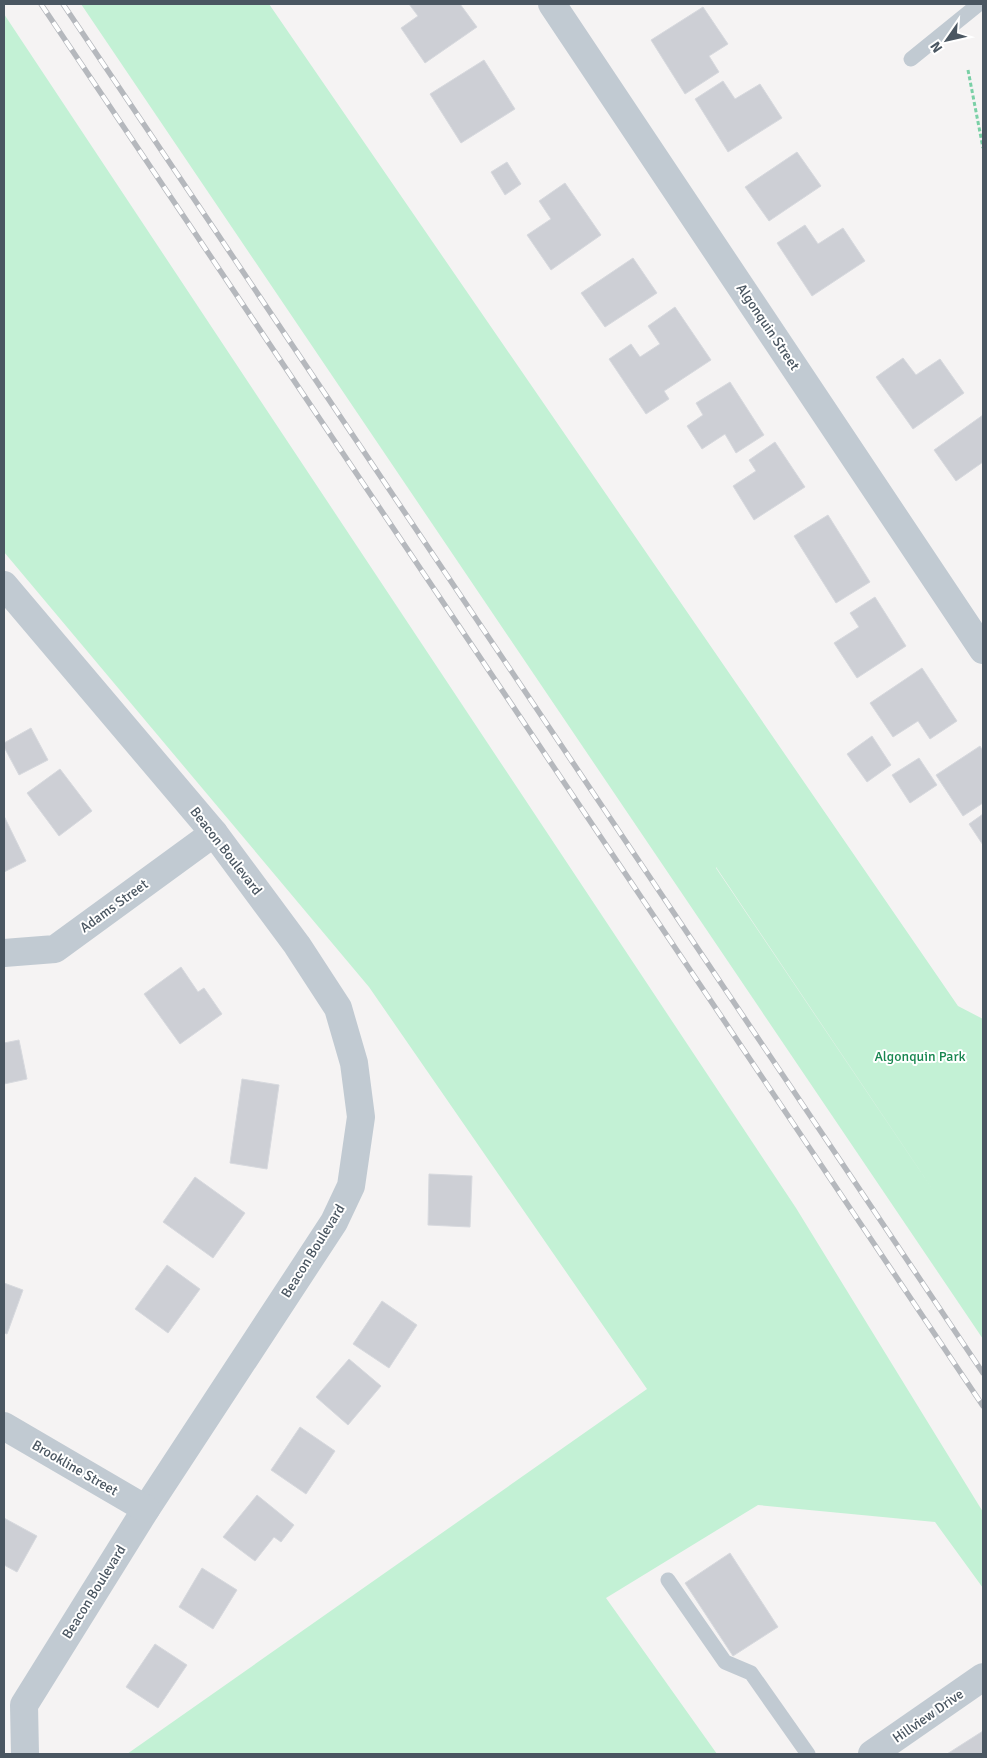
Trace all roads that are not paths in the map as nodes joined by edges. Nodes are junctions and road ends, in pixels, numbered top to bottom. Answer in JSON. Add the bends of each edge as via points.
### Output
{"nodes":[{"id":1,"x":552,"y":4,"type":"edge"},
{"id":2,"x":979,"y":4,"type":"edge"},
{"id":3,"x":911,"y":59,"type":"dead end"},
{"id":4,"x":4,"y":585,"type":"edge"},
{"id":5,"x":983,"y":650,"type":"edge"},
{"id":6,"x":214,"y":833,"type":"junction"},
{"id":7,"x":4,"y":953,"type":"edge"},
{"id":8,"x":4,"y":1426,"type":"edge"},
{"id":9,"x":146,"y":1510,"type":"junction"},
{"id":10,"x":668,"y":1580,"type":"dead end"},
{"id":11,"x":983,"y":1677,"type":"edge"},
{"id":12,"x":24,"y":1705,"type":"junction"},
{"id":13,"x":4,"y":1724,"type":"edge"},
{"id":14,"x":25,"y":1754,"type":"edge"},
{"id":15,"x":808,"y":1754,"type":"edge"},
{"id":16,"x":872,"y":1754,"type":"edge"}],
"edges":[{"from":1,"to":5,"type":"street","name":"Algonquin Street"},
{"from":2,"to":3,"type":"lane"},
{"from":4,"to":6,"type":"street","name":"Beacon Boulevard"},
{"from":6,"to":7,"type":"street","name":"Adams Street","via":[[55,949]]},
{"from":6,"to":9,"type":"street","name":"Beacon Boulevard","via":[[297,945],[338,1008],[354,1063],[361,1117],[351,1186],[334,1222]]},
{"from":8,"to":9,"type":"street","name":"Brookline Street"},
{"from":9,"to":12,"type":"street","name":"Beacon Boulevard"},
{"from":10,"to":15,"type":"lane","via":[[725,1662],[751,1673]]},
{"from":11,"to":16,"type":"street","name":"Hillview Drive"},
{"from":12,"to":13,"type":"street","name":"Beacon Boulevard"},
{"from":12,"to":14,"type":"street"}]}
